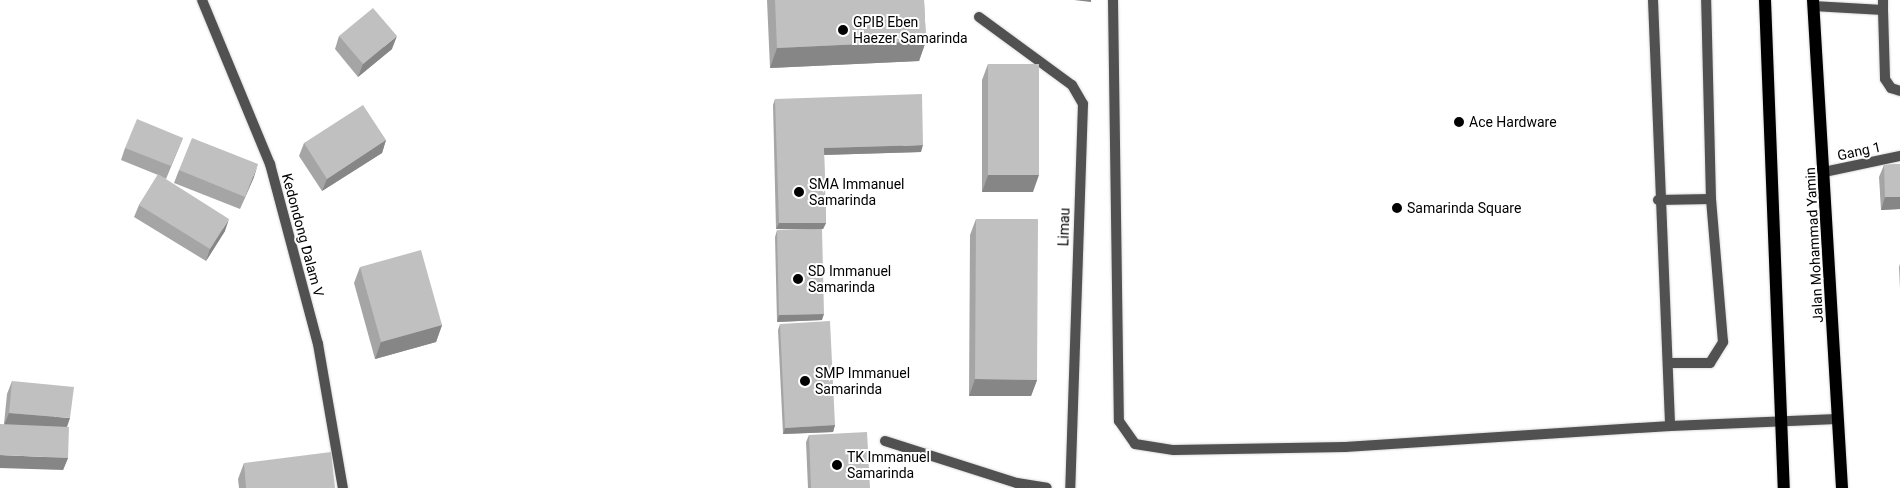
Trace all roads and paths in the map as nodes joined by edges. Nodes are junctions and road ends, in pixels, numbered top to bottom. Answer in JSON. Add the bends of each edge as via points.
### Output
{"nodes":[{"id":1,"x":202,"y":0,"type":"edge"},
{"id":2,"x":1112,"y":0,"type":"edge"},
{"id":3,"x":1653,"y":0,"type":"edge"},
{"id":4,"x":1706,"y":0,"type":"edge"},
{"id":5,"x":1765,"y":0,"type":"edge"},
{"id":6,"x":1813,"y":3,"type":"edge"},
{"id":7,"x":1883,"y":5,"type":"edge"},
{"id":8,"x":979,"y":17,"type":"dead end"},
{"id":9,"x":1900,"y":91,"type":"edge"},
{"id":10,"x":1900,"y":156,"type":"edge"},
{"id":11,"x":1824,"y":172,"type":"junction"},
{"id":12,"x":1711,"y":199,"type":"junction"},
{"id":13,"x":1658,"y":200,"type":"junction"},
{"id":14,"x":1668,"y":363,"type":"junction"},
{"id":15,"x":1838,"y":419,"type":"junction"},
{"id":16,"x":1782,"y":421,"type":"junction"},
{"id":17,"x":1670,"y":426,"type":"junction"},
{"id":18,"x":885,"y":441,"type":"dead end"},
{"id":19,"x":343,"y":488,"type":"edge"},
{"id":20,"x":1047,"y":488,"type":"edge"},
{"id":21,"x":1070,"y":488,"type":"edge"},
{"id":22,"x":1784,"y":488,"type":"edge"},
{"id":23,"x":1842,"y":488,"type":"edge"}],
"edges":[{"from":1,"to":19,"type":"street","name":"Kedondong Dalam V","via":[[270,164],[318,344]]},
{"from":2,"to":17,"type":"street","via":[[1119,421],[1135,444],[1174,450],[1345,447]]},
{"from":3,"to":13,"type":"street"},
{"from":4,"to":12,"type":"street"},
{"from":5,"to":16,"type":"main road"},
{"from":6,"to":7,"type":"street"},
{"from":6,"to":11,"type":"main road","name":"Jalan Mohammad Yamin"},
{"from":7,"to":9,"type":"street","via":[[1885,79],[1891,88]]},
{"from":8,"to":21,"type":"street","name":"Limau","via":[[1072,85],[1083,104]]},
{"from":10,"to":11,"type":"street","name":"Gang 1"},
{"from":11,"to":15,"type":"main road","name":"Jalan Mohammad Yamin"},
{"from":12,"to":13,"type":"street"},
{"from":12,"to":14,"type":"street","via":[[1723,342],[1710,363]]},
{"from":13,"to":14,"type":"street"},
{"from":14,"to":17,"type":"street"},
{"from":15,"to":16,"type":"street"},
{"from":15,"to":23,"type":"main road","name":"Jalan Mohammad Yamin"},
{"from":16,"to":17,"type":"street"},
{"from":16,"to":22,"type":"main road"},
{"from":18,"to":20,"type":"street","via":[[1017,483]]}]}
